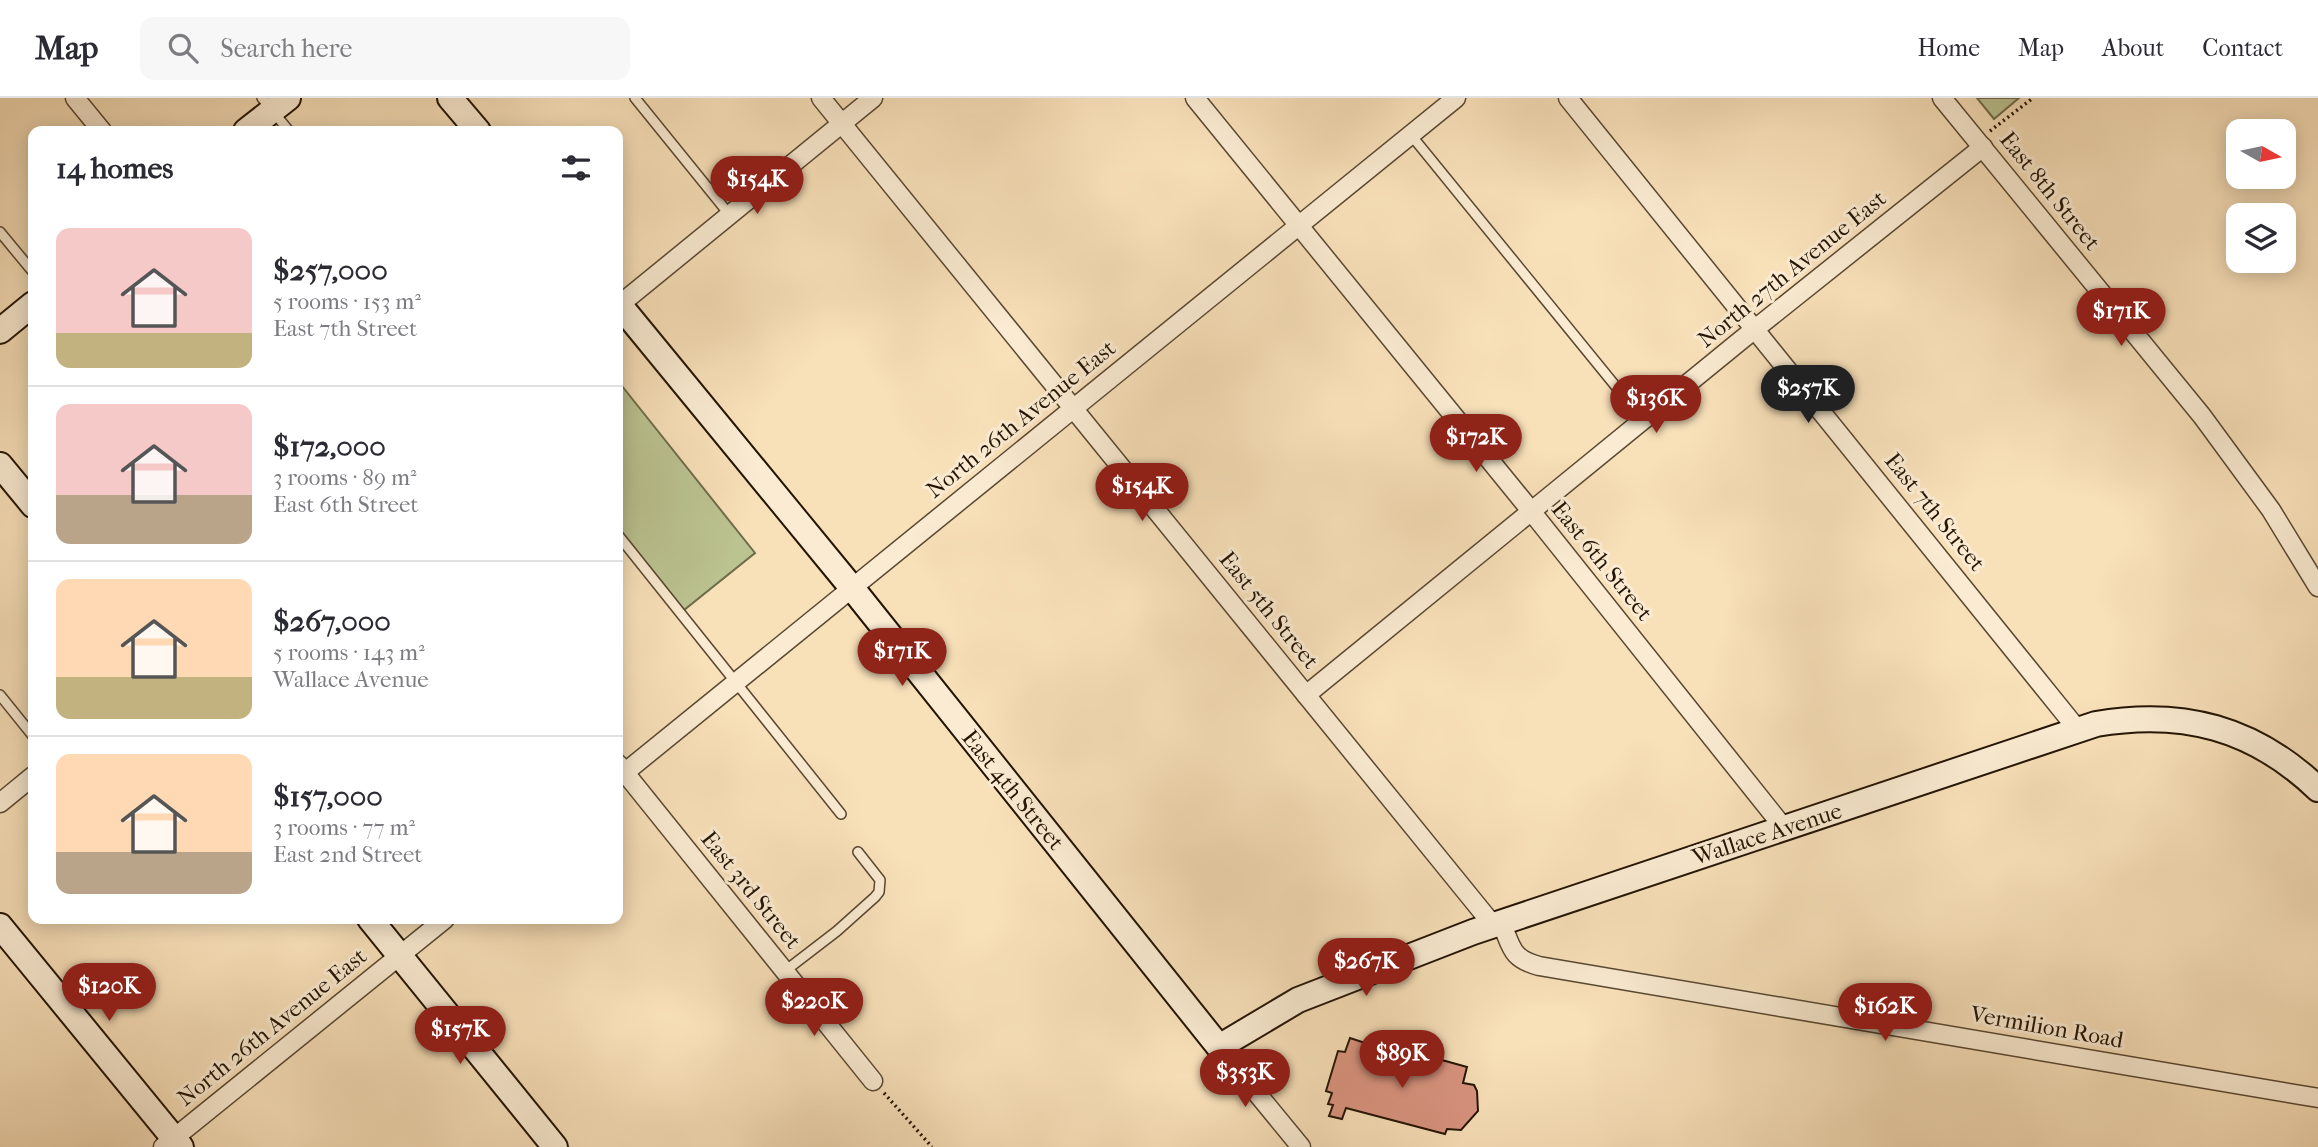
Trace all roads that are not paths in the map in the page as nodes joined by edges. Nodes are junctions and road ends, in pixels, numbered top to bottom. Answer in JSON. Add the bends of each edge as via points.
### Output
{"nodes":[{"id":1,"x":75,"y":98,"type":"edge"},
{"id":2,"x":450,"y":98,"type":"edge"},
{"id":3,"x":635,"y":98,"type":"edge"},
{"id":4,"x":821,"y":98,"type":"edge"},
{"id":5,"x":873,"y":98,"type":"edge"},
{"id":6,"x":1195,"y":98,"type":"edge"},
{"id":7,"x":1456,"y":98,"type":"edge"},
{"id":8,"x":1568,"y":98,"type":"edge"},
{"id":9,"x":1949,"y":100,"type":"edge"},
{"id":10,"x":274,"y":102,"type":"edge"},
{"id":11,"x":842,"y":124,"type":"junction"},
{"id":12,"x":98,"y":126,"type":"edge"},
{"id":13,"x":251,"y":126,"type":"edge"},
{"id":14,"x":286,"y":126,"type":"edge"},
{"id":15,"x":474,"y":126,"type":"edge"},
{"id":16,"x":1411,"y":135,"type":"junction"},
{"id":17,"x":1980,"y":144,"type":"junction"},
{"id":18,"x":729,"y":214,"type":"junction"},
{"id":19,"x":1299,"y":226,"type":"junction"},
{"id":20,"x":0,"y":232,"type":"edge"},
{"id":21,"x":28,"y":266,"type":"edge"},
{"id":22,"x":623,"y":300,"type":"edge"},
{"id":23,"x":28,"y":308,"type":"edge"},
{"id":24,"x":623,"y":310,"type":"edge"},
{"id":25,"x":1756,"y":329,"type":"junction"},
{"id":26,"x":0,"y":331,"type":"edge"},
{"id":27,"x":1073,"y":409,"type":"junction"},
{"id":28,"x":1644,"y":421,"type":"junction"},
{"id":29,"x":0,"y":465,"type":"edge"},
{"id":30,"x":28,"y":499,"type":"edge"},
{"id":31,"x":1532,"y":512,"type":"junction"},
{"id":32,"x":623,"y":541,"type":"edge"},
{"id":33,"x":2318,"y":587,"type":"edge"},
{"id":34,"x":852,"y":589,"type":"junction"},
{"id":35,"x":736,"y":682,"type":"junction"},
{"id":36,"x":0,"y":695,"type":"edge"},
{"id":37,"x":1306,"y":695,"type":"junction"},
{"id":38,"x":28,"y":730,"type":"edge"},
{"id":39,"x":2078,"y":730,"type":"junction"},
{"id":40,"x":623,"y":770,"type":"edge"},
{"id":41,"x":623,"y":776,"type":"edge"},
{"id":42,"x":28,"y":780,"type":"edge"},
{"id":43,"x":2318,"y":789,"type":"edge"},
{"id":44,"x":0,"y":803,"type":"edge"},
{"id":45,"x":841,"y":814,"type":"dead end"},
{"id":46,"x":1784,"y":828,"type":"junction"},
{"id":47,"x":858,"y":852,"type":"dead end"},
{"id":48,"x":1497,"y":923,"type":"junction"},
{"id":49,"x":374,"y":924,"type":"edge"},
{"id":50,"x":439,"y":924,"type":"edge"},
{"id":51,"x":0,"y":926,"type":"edge"},
{"id":52,"x":400,"y":955,"type":"junction"},
{"id":53,"x":785,"y":971,"type":"junction"},
{"id":54,"x":1219,"y":1046,"type":"junction"},
{"id":55,"x":873,"y":1081,"type":"road end"},
{"id":56,"x":2318,"y":1098,"type":"edge"},
{"id":57,"x":173,"y":1144,"type":"edge"},
{"id":58,"x":555,"y":1147,"type":"edge"},
{"id":59,"x":1301,"y":1147,"type":"edge"}],
"edges":[{"from":1,"to":12,"type":"street"},
{"from":2,"to":15,"type":"main road"},
{"from":3,"to":18,"type":"lane"},
{"from":4,"to":11,"type":"street","name":"East 5th Street"},
{"from":5,"to":11,"type":"street"},
{"from":6,"to":19,"type":"street","name":"East 6th Street"},
{"from":7,"to":16,"type":"street","name":"North 26th Avenue East"},
{"from":8,"to":25,"type":"street","name":"East 7th Street"},
{"from":9,"to":17,"type":"street","name":"East 8th Street"},
{"from":10,"to":13,"type":"main road"},
{"from":10,"to":14,"type":"lane"},
{"from":11,"to":18,"type":"street"},
{"from":11,"to":27,"type":"street","name":"East 5th Street"},
{"from":16,"to":19,"type":"street","name":"North 26th Avenue East"},
{"from":16,"to":28,"type":"lane"},
{"from":17,"to":25,"type":"street","name":"North 27th Avenue East"},
{"from":17,"to":33,"type":"street","name":"East 8th Street","via":[[2202,416],[2272,510]]},
{"from":18,"to":22,"type":"street"},
{"from":19,"to":27,"type":"street","name":"North 26th Avenue East"},
{"from":19,"to":31,"type":"street","name":"East 6th Street"},
{"from":20,"to":21,"type":"lane"},
{"from":23,"to":26,"type":"main road"},
{"from":24,"to":34,"type":"main road","name":"East 4th Street"},
{"from":25,"to":28,"type":"street","name":"North 27th Avenue East"},
{"from":25,"to":39,"type":"street","name":"East 7th Street"},
{"from":27,"to":34,"type":"street","name":"North 26th Avenue East"},
{"from":27,"to":37,"type":"street","name":"East 5th Street"},
{"from":28,"to":31,"type":"street","name":"North 27th Avenue East"},
{"from":29,"to":30,"type":"main road"},
{"from":31,"to":37,"type":"street","name":"North 27th Avenue East"},
{"from":31,"to":46,"type":"street","name":"East 6th Street"},
{"from":32,"to":35,"type":"lane"},
{"from":34,"to":35,"type":"street","name":"North 26th Avenue East"},
{"from":34,"to":54,"type":"main road","name":"East 4th Street"},
{"from":35,"to":40,"type":"street","name":"North 26th Avenue East"},
{"from":35,"to":45,"type":"lane"},
{"from":36,"to":38,"type":"lane"},
{"from":37,"to":48,"type":"street","name":"East 5th Street"},
{"from":39,"to":43,"type":"main road","name":"Wallace Avenue","via":[[2141,718],[2199,723],[2272,751]]},
{"from":39,"to":46,"type":"main road","name":"Wallace Avenue"},
{"from":41,"to":53,"type":"street","name":"East 3rd Street"},
{"from":42,"to":44,"type":"street"},
{"from":46,"to":48,"type":"main road","name":"Wallace Avenue"},
{"from":47,"to":53,"type":"lane","via":[[880,880],[879,892]]},
{"from":48,"to":54,"type":"main road","name":"Wallace Avenue","via":[[1298,1000]]},
{"from":48,"to":56,"type":"street","name":"Vermilion Road","via":[[1515,956],[1539,966]]},
{"from":49,"to":52,"type":"main road"},
{"from":50,"to":52,"type":"street","name":"North 26th Avenue East"},
{"from":51,"to":57,"type":"main road"},
{"from":52,"to":57,"type":"street","name":"North 26th Avenue East"},
{"from":52,"to":58,"type":"main road"},
{"from":53,"to":55,"type":"street","name":"East 3rd Street"},
{"from":54,"to":59,"type":"street","name":"East 4th Street"}]}
